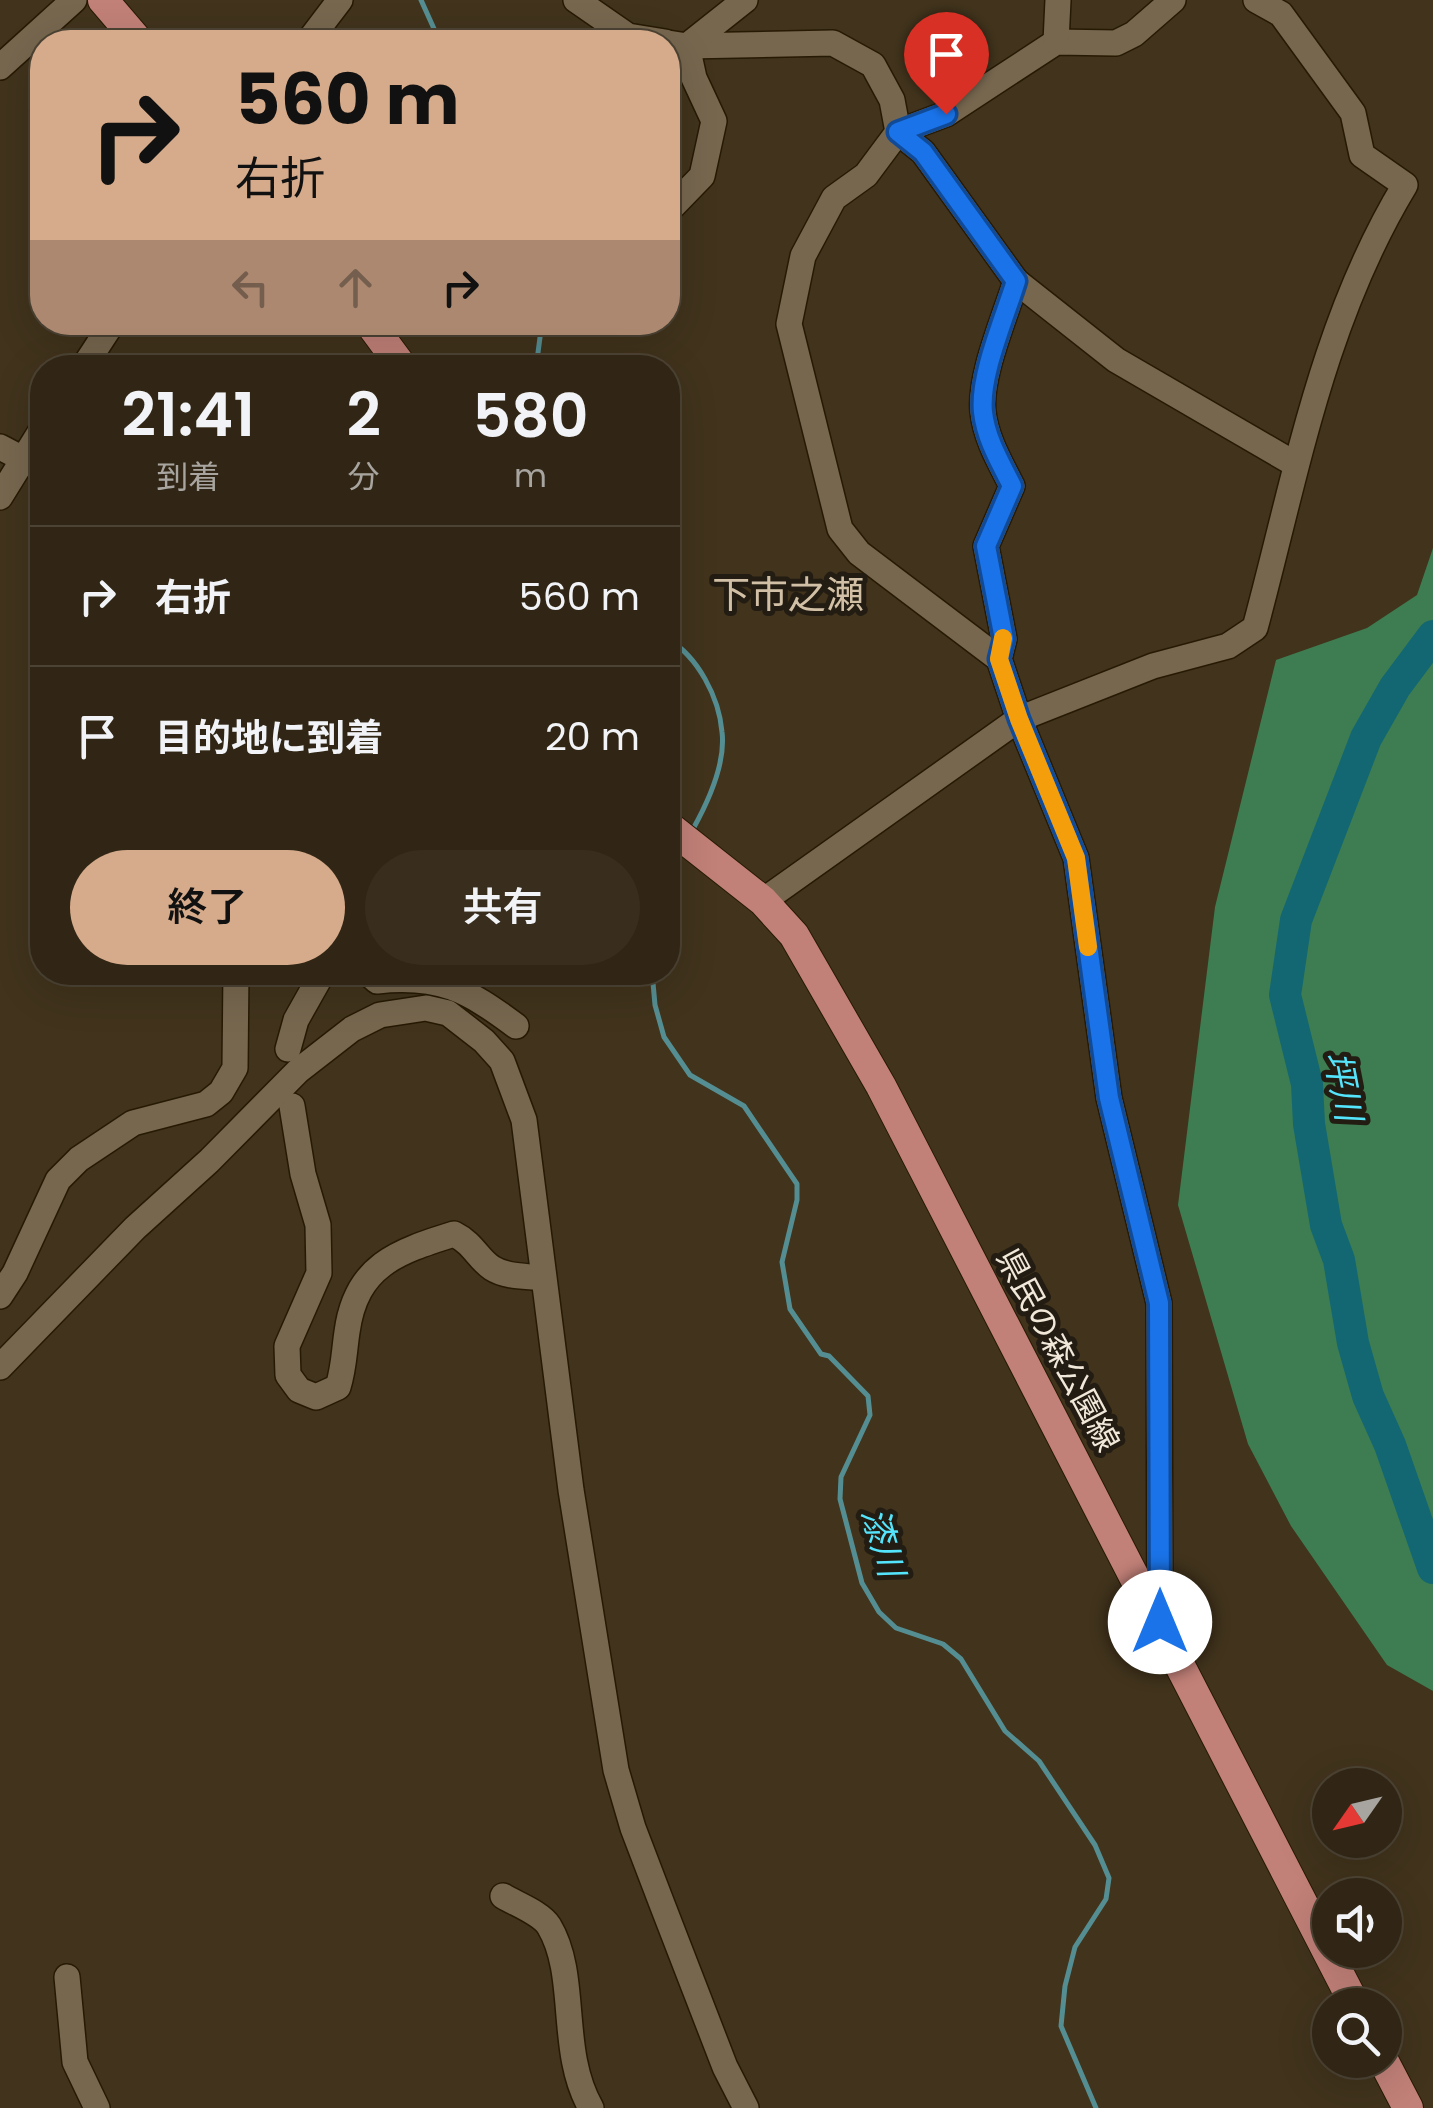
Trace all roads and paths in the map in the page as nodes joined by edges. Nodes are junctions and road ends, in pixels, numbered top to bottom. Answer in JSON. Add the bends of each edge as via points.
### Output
{"nodes":[{"id":1,"x":74,"y":0,"type":"edge"},
{"id":2,"x":103,"y":0,"type":"edge"},
{"id":3,"x":340,"y":0,"type":"edge"},
{"id":4,"x":745,"y":0,"type":"edge"},
{"id":5,"x":1058,"y":0,"type":"edge"},
{"id":6,"x":1172,"y":0,"type":"edge"},
{"id":7,"x":1256,"y":0,"type":"edge"},
{"id":8,"x":588,"y":4,"type":"edge"},
{"id":9,"x":41,"y":30,"type":"edge"},
{"id":10,"x":129,"y":30,"type":"edge"},
{"id":11,"x":317,"y":30,"type":"edge"},
{"id":12,"x":620,"y":30,"type":"edge"},
{"id":13,"x":680,"y":32,"type":"edge"},
{"id":14,"x":30,"y":40,"type":"edge"},
{"id":15,"x":680,"y":42,"type":"edge"},
{"id":16,"x":1056,"y":42,"type":"junction"},
{"id":17,"x":680,"y":64,"type":"edge"},
{"id":18,"x":0,"y":68,"type":"edge"},
{"id":19,"x":898,"y":132,"type":"junction"},
{"id":20,"x":680,"y":199,"type":"edge"},
{"id":21,"x":1016,"y":281,"type":"junction"},
{"id":22,"x":22,"y":458,"type":"edge"},
{"id":23,"x":1296,"y":464,"type":"junction"},
{"id":24,"x":0,"y":498,"type":"edge"},
{"id":25,"x":999,"y":659,"type":"junction"},
{"id":26,"x":1019,"y":719,"type":"junction"},
{"id":27,"x":680,"y":835,"type":"edge"},
{"id":28,"x":752,"y":892,"type":"junction"},
{"id":29,"x":236,"y":985,"type":"edge"},
{"id":30,"x":316,"y":985,"type":"edge"},
{"id":31,"x":450,"y":985,"type":"edge"},
{"id":32,"x":516,"y":1026,"type":"dead end"},
{"id":33,"x":288,"y":1049,"type":"dead end"},
{"id":34,"x":292,"y":1106,"type":"dead end"},
{"id":35,"x":542,"y":1278,"type":"junction"},
{"id":36,"x":0,"y":1296,"type":"edge"},
{"id":37,"x":0,"y":1367,"type":"edge"},
{"id":38,"x":1160,"y":1622,"type":"junction"},
{"id":39,"x":503,"y":1896,"type":"dead end"},
{"id":40,"x":68,"y":1977,"type":"dead end"},
{"id":41,"x":1346,"y":1988,"type":"edge"},
{"id":42,"x":1393,"y":2078,"type":"edge"},
{"id":43,"x":97,"y":2108,"type":"edge"},
{"id":44,"x":592,"y":2108,"type":"edge"},
{"id":45,"x":746,"y":2108,"type":"edge"},
{"id":46,"x":1408,"y":2108,"type":"edge"}],
"edges":[{"from":1,"to":9,"type":"street"},
{"from":2,"to":10,"type":"main road"},
{"from":3,"to":11,"type":"street"},
{"from":4,"to":13,"type":"street"},
{"from":5,"to":16,"type":"street"},
{"from":6,"to":16,"type":"street","via":[[1116,44]]},
{"from":7,"to":23,"type":"street","via":[[1281,14],[1353,113],[1362,155],[1405,186],[1347,298]]},
{"from":8,"to":12,"type":"street"},
{"from":14,"to":18,"type":"street"},
{"from":15,"to":19,"type":"street","via":[[834,42],[874,65],[892,100]]},
{"from":16,"to":19,"type":"street","via":[[946,114]]},
{"from":17,"to":20,"type":"street","via":[[714,121],[702,176]]},
{"from":19,"to":21,"type":"street","via":[[923,152]]},
{"from":19,"to":25,"type":"street","via":[[866,175],[834,198],[803,256],[789,324],[840,529],[859,553]]},
{"from":21,"to":23,"type":"street","via":[[1116,360]]},
{"from":21,"to":25,"type":"street","via":[[982,409],[1012,486],[986,546],[1004,639]]},
{"from":22,"to":24,"type":"street"},
{"from":23,"to":26,"type":"street","via":[[1255,628],[1228,646],[1153,666]]},
{"from":25,"to":26,"type":"street"},
{"from":26,"to":28,"type":"street"},
{"from":26,"to":38,"type":"street","via":[[1076,858],[1109,1098],[1159,1303]]},
{"from":27,"to":28,"type":"main road","name":"県民の森公園線"},
{"from":28,"to":38,"type":"main road","name":"県民の森公園線","via":[[794,935],[881,1086]]},
{"from":29,"to":36,"type":"street","via":[[235,1068],[222,1092],[206,1104],[133,1122],[79,1159],[58,1180]]},
{"from":30,"to":33,"type":"street"},
{"from":31,"to":32,"type":"street"},
{"from":34,"to":35,"type":"street","via":[[318,1225],[319,1272],[288,1346],[288,1374],[299,1390],[316,1397],[338,1387],[356,1294],[397,1252],[454,1234],[472,1243],[490,1267]]},
{"from":35,"to":37,"type":"street","via":[[524,1120],[502,1061],[448,1013],[403,1009],[352,1029],[298,1071]]},
{"from":35,"to":45,"type":"street","via":[[616,1770],[669,1922]]},
{"from":38,"to":41,"type":"main road","name":"県民の森公園線"},
{"from":39,"to":44,"type":"street","via":[[547,1922],[562,1961],[578,2084]]},
{"from":40,"to":43,"type":"street","via":[[75,2062]]},
{"from":42,"to":46,"type":"main road"}]}
